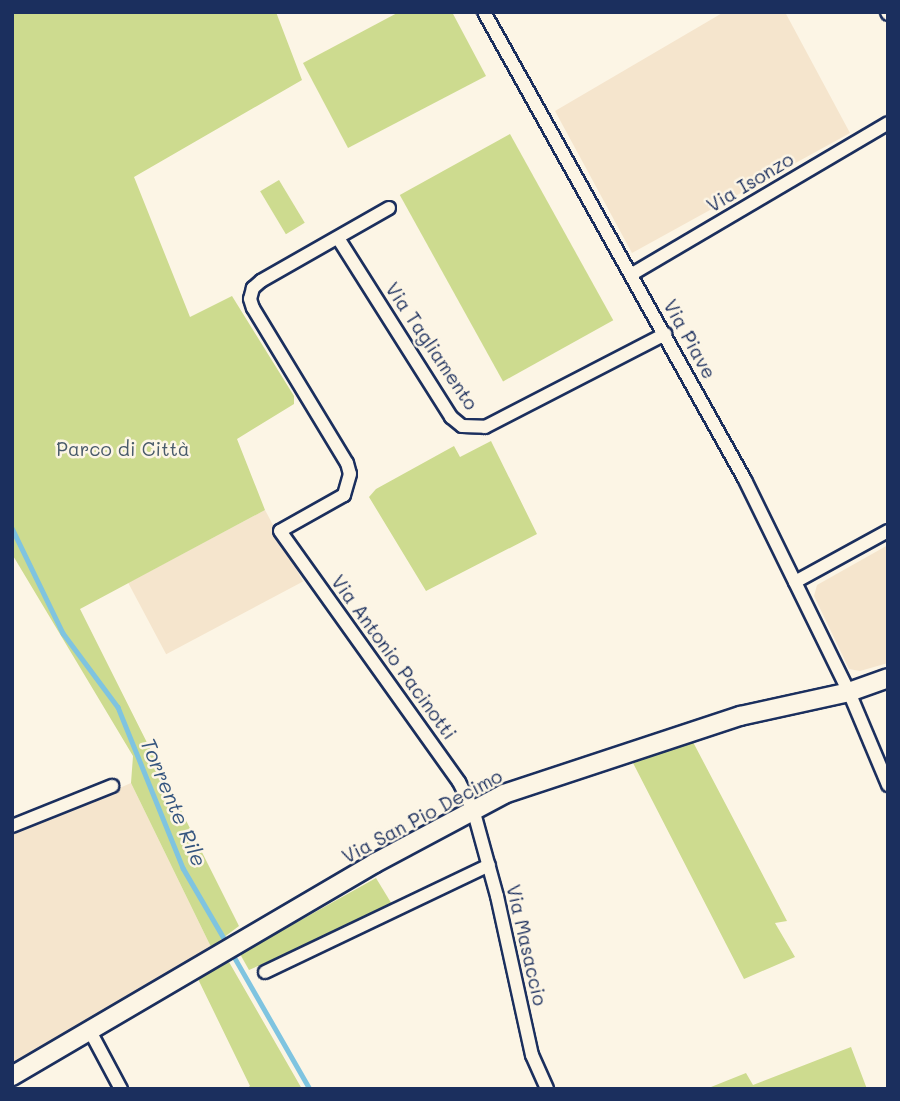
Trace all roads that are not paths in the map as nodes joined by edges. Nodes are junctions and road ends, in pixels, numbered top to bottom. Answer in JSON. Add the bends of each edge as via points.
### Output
{"nodes":[{"id":1,"x":484,"y":12,"type":"edge"},
{"id":2,"x":888,"y":123,"type":"edge"},
{"id":3,"x":389,"y":208,"type":"dead end"},
{"id":4,"x":338,"y":238,"type":"junction"},
{"id":5,"x":632,"y":274,"type":"junction"},
{"id":6,"x":665,"y":334,"type":"junction"},
{"id":7,"x":888,"y":531,"type":"edge"},
{"id":8,"x":795,"y":582,"type":"junction"},
{"id":9,"x":888,"y":678,"type":"edge"},
{"id":10,"x":849,"y":692,"type":"junction"},
{"id":11,"x":888,"y":785,"type":"edge"},
{"id":12,"x":112,"y":786,"type":"dead end"},
{"id":13,"x":473,"y":809,"type":"junction"},
{"id":14,"x":12,"y":826,"type":"edge"},
{"id":15,"x":489,"y":865,"type":"junction"},
{"id":16,"x":265,"y":972,"type":"dead end"},
{"id":17,"x":90,"y":1031,"type":"junction"},
{"id":18,"x":12,"y":1076,"type":"edge"},
{"id":19,"x":121,"y":1089,"type":"edge"},
{"id":20,"x":547,"y":1089,"type":"edge"}],
"edges":[{"from":1,"to":5,"type":"street","name":"Via Piave"},
{"from":2,"to":5,"type":"street","name":"Via Isonzo"},
{"from":3,"to":4,"type":"street"},
{"from":4,"to":6,"type":"street","name":"Via Tagliamento","via":[[462,426],[485,427]]},
{"from":4,"to":13,"type":"street","name":"Via Antonio Pacinotti","via":[[261,281],[250,299],[350,474],[344,495],[279,531],[459,782]]},
{"from":5,"to":6,"type":"street","name":"Via Piave"},
{"from":6,"to":8,"type":"street","name":"Via Piave"},
{"from":7,"to":8,"type":"street"},
{"from":8,"to":10,"type":"street","name":"Via Piave"},
{"from":9,"to":10,"type":"street","name":"Via San Pio Decimo"},
{"from":10,"to":11,"type":"street","name":"Via Piave"},
{"from":10,"to":13,"type":"street","name":"Via San Pio Decimo","via":[[740,716],[504,793]]},
{"from":12,"to":14,"type":"street"},
{"from":13,"to":15,"type":"street","name":"Via Masaccio"},
{"from":13,"to":17,"type":"street","name":"Via San Pio Decimo"},
{"from":15,"to":16,"type":"street"},
{"from":15,"to":20,"type":"street","name":"Via Masaccio","via":[[532,1055]]},
{"from":17,"to":18,"type":"street","name":"Via San Pio Decimo"},
{"from":17,"to":19,"type":"street"}]}
